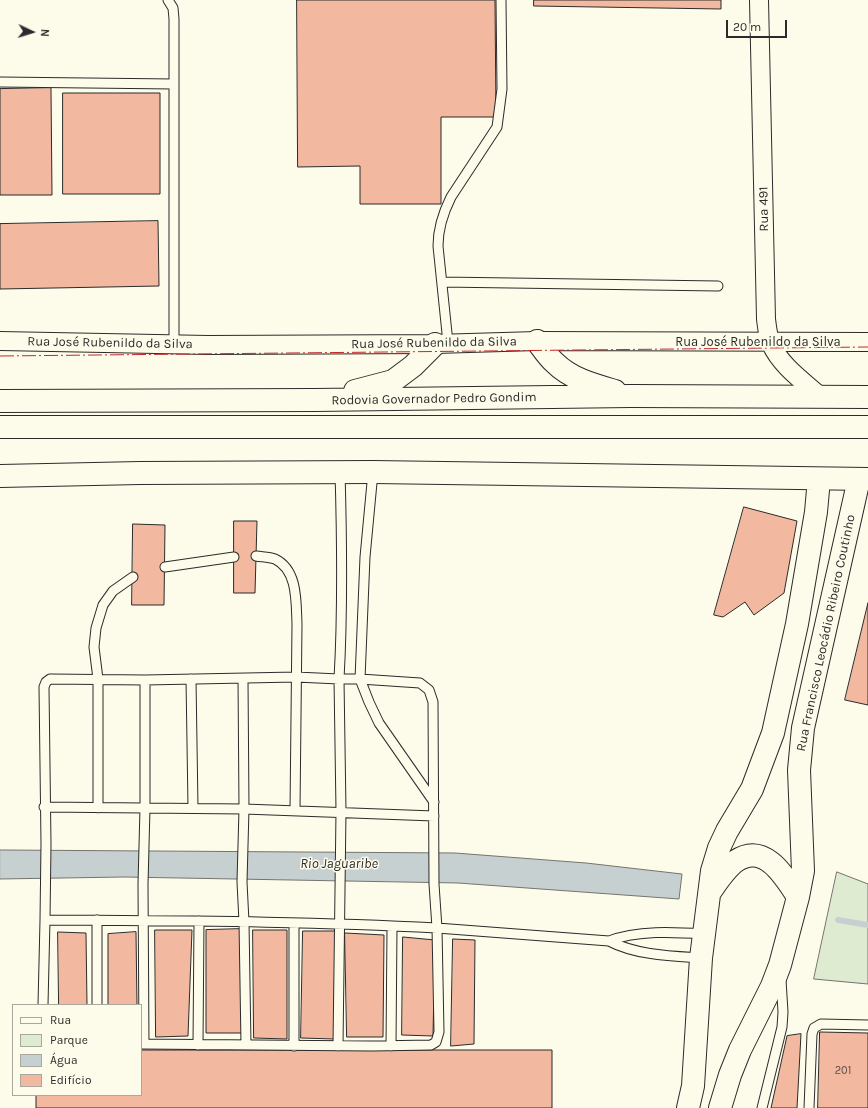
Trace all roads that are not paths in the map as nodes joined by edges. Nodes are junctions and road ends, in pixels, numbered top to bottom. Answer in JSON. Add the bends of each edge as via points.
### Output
{"nodes":[{"id":1,"x":168,"y":0,"type":"edge"},
{"id":2,"x":500,"y":0,"type":"edge"},
{"id":3,"x":759,"y":0,"type":"edge"},
{"id":4,"x":0,"y":82,"type":"edge"},
{"id":5,"x":174,"y":84,"type":"junction"},
{"id":6,"x":442,"y":282,"type":"junction"},
{"id":7,"x":718,"y":286,"type":"dead end"},
{"id":8,"x":0,"y":341,"type":"edge"},
{"id":9,"x":536,"y":341,"type":"junction"},
{"id":10,"x":868,"y":342,"type":"edge"},
{"id":11,"x":770,"y":343,"type":"junction"},
{"id":12,"x":174,"y":344,"type":"junction"},
{"id":13,"x":442,"y":344,"type":"junction"},
{"id":14,"x":631,"y":396,"type":"junction"},
{"id":15,"x":821,"y":397,"type":"junction"},
{"id":16,"x":868,"y":397,"type":"edge"},
{"id":17,"x":0,"y":400,"type":"edge"},
{"id":18,"x":315,"y":400,"type":"junction"},
{"id":19,"x":0,"y":427,"type":"edge"},
{"id":20,"x":868,"y":427,"type":"edge"},
{"id":21,"x":340,"y":472,"type":"junction"},
{"id":22,"x":373,"y":472,"type":"junction"},
{"id":23,"x":0,"y":476,"type":"edge"},
{"id":24,"x":819,"y":479,"type":"junction"},
{"id":25,"x":864,"y":479,"type":"edge"},
{"id":26,"x":256,"y":556,"type":"dead end"},
{"id":27,"x":234,"y":557,"type":"dead end"},
{"id":28,"x":165,"y":567,"type":"dead end"},
{"id":29,"x":132,"y":577,"type":"dead end"},
{"id":30,"x":296,"y":677,"type":"junction"},
{"id":31,"x":98,"y":679,"type":"junction"},
{"id":32,"x":192,"y":679,"type":"junction"},
{"id":33,"x":243,"y":679,"type":"junction"},
{"id":34,"x":339,"y":679,"type":"junction"},
{"id":35,"x":360,"y":679,"type":"junction"},
{"id":36,"x":144,"y":680,"type":"junction"},
{"id":37,"x":434,"y":802,"type":"junction"},
{"id":38,"x":44,"y":807,"type":"junction"},
{"id":39,"x":98,"y":808,"type":"junction"},
{"id":40,"x":145,"y":808,"type":"junction"},
{"id":41,"x":193,"y":808,"type":"junction"},
{"id":42,"x":244,"y":809,"type":"junction"},
{"id":43,"x":295,"y":810,"type":"junction"},
{"id":44,"x":341,"y":811,"type":"junction"},
{"id":45,"x":434,"y":816,"type":"junction"},
{"id":46,"x":709,"y":893,"type":"junction"},
{"id":47,"x":798,"y":897,"type":"junction"},
{"id":48,"x":45,"y":920,"type":"junction"},
{"id":49,"x":97,"y":920,"type":"junction"},
{"id":50,"x":143,"y":920,"type":"junction"},
{"id":51,"x":199,"y":921,"type":"junction"},
{"id":52,"x":244,"y":922,"type":"junction"},
{"id":53,"x":294,"y":923,"type":"junction"},
{"id":54,"x":340,"y":925,"type":"junction"},
{"id":55,"x":392,"y":927,"type":"junction"},
{"id":56,"x":437,"y":928,"type":"junction"},
{"id":57,"x":704,"y":934,"type":"junction"},
{"id":58,"x":609,"y":941,"type":"junction"},
{"id":59,"x":701,"y":958,"type":"junction"},
{"id":60,"x":780,"y":965,"type":"junction"},
{"id":61,"x":43,"y":1004,"type":"edge"},
{"id":62,"x":97,"y":1004,"type":"edge"},
{"id":63,"x":868,"y":1025,"type":"edge"},
{"id":64,"x":142,"y":1044,"type":"edge"},
{"id":65,"x":198,"y":1044,"type":"junction"},
{"id":66,"x":246,"y":1045,"type":"junction"},
{"id":67,"x":294,"y":1046,"type":"junction"},
{"id":68,"x":338,"y":1046,"type":"junction"},
{"id":69,"x":391,"y":1046,"type":"junction"},
{"id":70,"x":688,"y":1108,"type":"edge"},
{"id":71,"x":720,"y":1108,"type":"edge"},
{"id":72,"x":762,"y":1108,"type":"edge"},
{"id":73,"x":809,"y":1108,"type":"edge"}],
"edges":[{"from":1,"to":5,"type":"lane","via":[[173,8],[174,19]]},
{"from":2,"to":6,"type":"lane","via":[[502,89],[497,127],[445,209],[438,235]]},
{"from":3,"to":11,"type":"street","name":"Rua 491","via":[[766,319]]},
{"from":4,"to":5,"type":"lane"},
{"from":5,"to":12,"type":"lane"},
{"from":6,"to":7,"type":"lane"},
{"from":6,"to":13,"type":"lane"},
{"from":8,"to":12,"type":"street","name":"Rua José Rubenildo da Silva"},
{"from":9,"to":11,"type":"street","name":"Rua José Rubenildo da Silva"},
{"from":9,"to":13,"type":"street","name":"Rua José Rubenildo da Silva"},
{"from":9,"to":14,"type":"main road","via":[[555,363],[570,375]]},
{"from":10,"to":11,"type":"street","name":"Rua José Rubenildo da Silva"},
{"from":11,"to":15,"type":"street","name":"Rua 491","via":[[791,371]]},
{"from":12,"to":13,"type":"street","name":"Rua José Rubenildo da Silva"},
{"from":13,"to":18,"type":"main road","via":[[393,381],[373,388]]},
{"from":14,"to":15,"type":"main road","name":"Rodovia Governador Pedro Gondim"},
{"from":14,"to":18,"type":"main road","name":"Rodovia Governador Pedro Gondim"},
{"from":15,"to":16,"type":"main road","name":"Rodovia Governador Pedro Gondim"},
{"from":17,"to":18,"type":"main road","name":"Rodovia Governador Pedro Gondim"},
{"from":19,"to":20,"type":"main road","name":"Rodovia Governador Pedro Gondim"},
{"from":21,"to":22,"type":"main road"},
{"from":21,"to":23,"type":"main road"},
{"from":21,"to":34,"type":"lane","via":[[343,557]]},
{"from":22,"to":24,"type":"main road"},
{"from":22,"to":35,"type":"lane","via":[[365,557]]},
{"from":24,"to":25,"type":"main road"},
{"from":24,"to":46,"type":"main road","via":[[797,624],[774,733],[752,788],[719,848]]},
{"from":25,"to":47,"type":"main road","name":"Rua Francisco Leocádio Ribeiro Coutinho","via":[[803,728],[799,770],[803,871]]},
{"from":26,"to":30,"type":"lane","via":[[274,559],[285,566],[292,577],[297,624]]},
{"from":27,"to":28,"type":"lane"},
{"from":29,"to":31,"type":"lane","via":[[113,591],[103,605],[96,628],[94,647]]},
{"from":30,"to":33,"type":"lane"},
{"from":30,"to":34,"type":"lane"},
{"from":30,"to":43,"type":"lane"},
{"from":31,"to":36,"type":"lane"},
{"from":31,"to":38,"type":"lane","via":[[50,679],[46,682]]},
{"from":31,"to":39,"type":"lane"},
{"from":32,"to":33,"type":"lane"},
{"from":32,"to":36,"type":"lane"},
{"from":32,"to":41,"type":"lane"},
{"from":33,"to":42,"type":"lane"},
{"from":34,"to":35,"type":"lane"},
{"from":34,"to":44,"type":"lane"},
{"from":35,"to":37,"type":"lane","via":[[379,723]]},
{"from":35,"to":37,"type":"lane","via":[[420,683],[429,690],[433,702]]},
{"from":36,"to":40,"type":"lane"},
{"from":37,"to":45,"type":"lane"},
{"from":38,"to":39,"type":"lane"},
{"from":38,"to":48,"type":"lane"},
{"from":39,"to":40,"type":"lane"},
{"from":40,"to":41,"type":"lane"},
{"from":40,"to":50,"type":"lane"},
{"from":41,"to":42,"type":"lane"},
{"from":42,"to":43,"type":"lane"},
{"from":42,"to":52,"type":"lane"},
{"from":43,"to":44,"type":"lane"},
{"from":44,"to":45,"type":"lane"},
{"from":44,"to":54,"type":"lane"},
{"from":45,"to":56,"type":"lane"},
{"from":46,"to":47,"type":"main road","via":[[736,861],[747,856],[758,856],[767,859],[784,875]]},
{"from":46,"to":57,"type":"main road"},
{"from":47,"to":60,"type":"main road","name":"Rua Francisco Leocádio Ribeiro Coutinho"},
{"from":48,"to":49,"type":"lane"},
{"from":48,"to":61,"type":"lane"},
{"from":49,"to":50,"type":"lane"},
{"from":49,"to":62,"type":"lane"},
{"from":50,"to":51,"type":"lane"},
{"from":50,"to":64,"type":"lane"},
{"from":51,"to":52,"type":"lane"},
{"from":51,"to":65,"type":"lane"},
{"from":52,"to":53,"type":"lane"},
{"from":52,"to":66,"type":"lane"},
{"from":53,"to":54,"type":"lane"},
{"from":53,"to":67,"type":"lane"},
{"from":54,"to":55,"type":"lane"},
{"from":54,"to":68,"type":"lane"},
{"from":55,"to":56,"type":"lane"},
{"from":55,"to":69,"type":"lane"},
{"from":56,"to":58,"type":"lane"},
{"from":56,"to":69,"type":"lane","via":[[439,1032],[436,1042],[431,1045]]},
{"from":57,"to":58,"type":"lane","via":[[636,934]]},
{"from":57,"to":59,"type":"main road"},
{"from":58,"to":59,"type":"lane","via":[[621,947],[648,953]]},
{"from":59,"to":70,"type":"main road","via":[[693,1086]]},
{"from":60,"to":71,"type":"main road","name":"Rua Francisco Leocádio Ribeiro Coutinho","via":[[730,1075]]},
{"from":60,"to":72,"type":"lane","via":[[782,1027]]},
{"from":63,"to":73,"type":"lane","via":[[821,1024],[814,1028]]},
{"from":64,"to":65,"type":"lane"},
{"from":65,"to":66,"type":"lane"},
{"from":66,"to":67,"type":"lane"},
{"from":67,"to":68,"type":"lane"},
{"from":68,"to":69,"type":"lane"}]}
